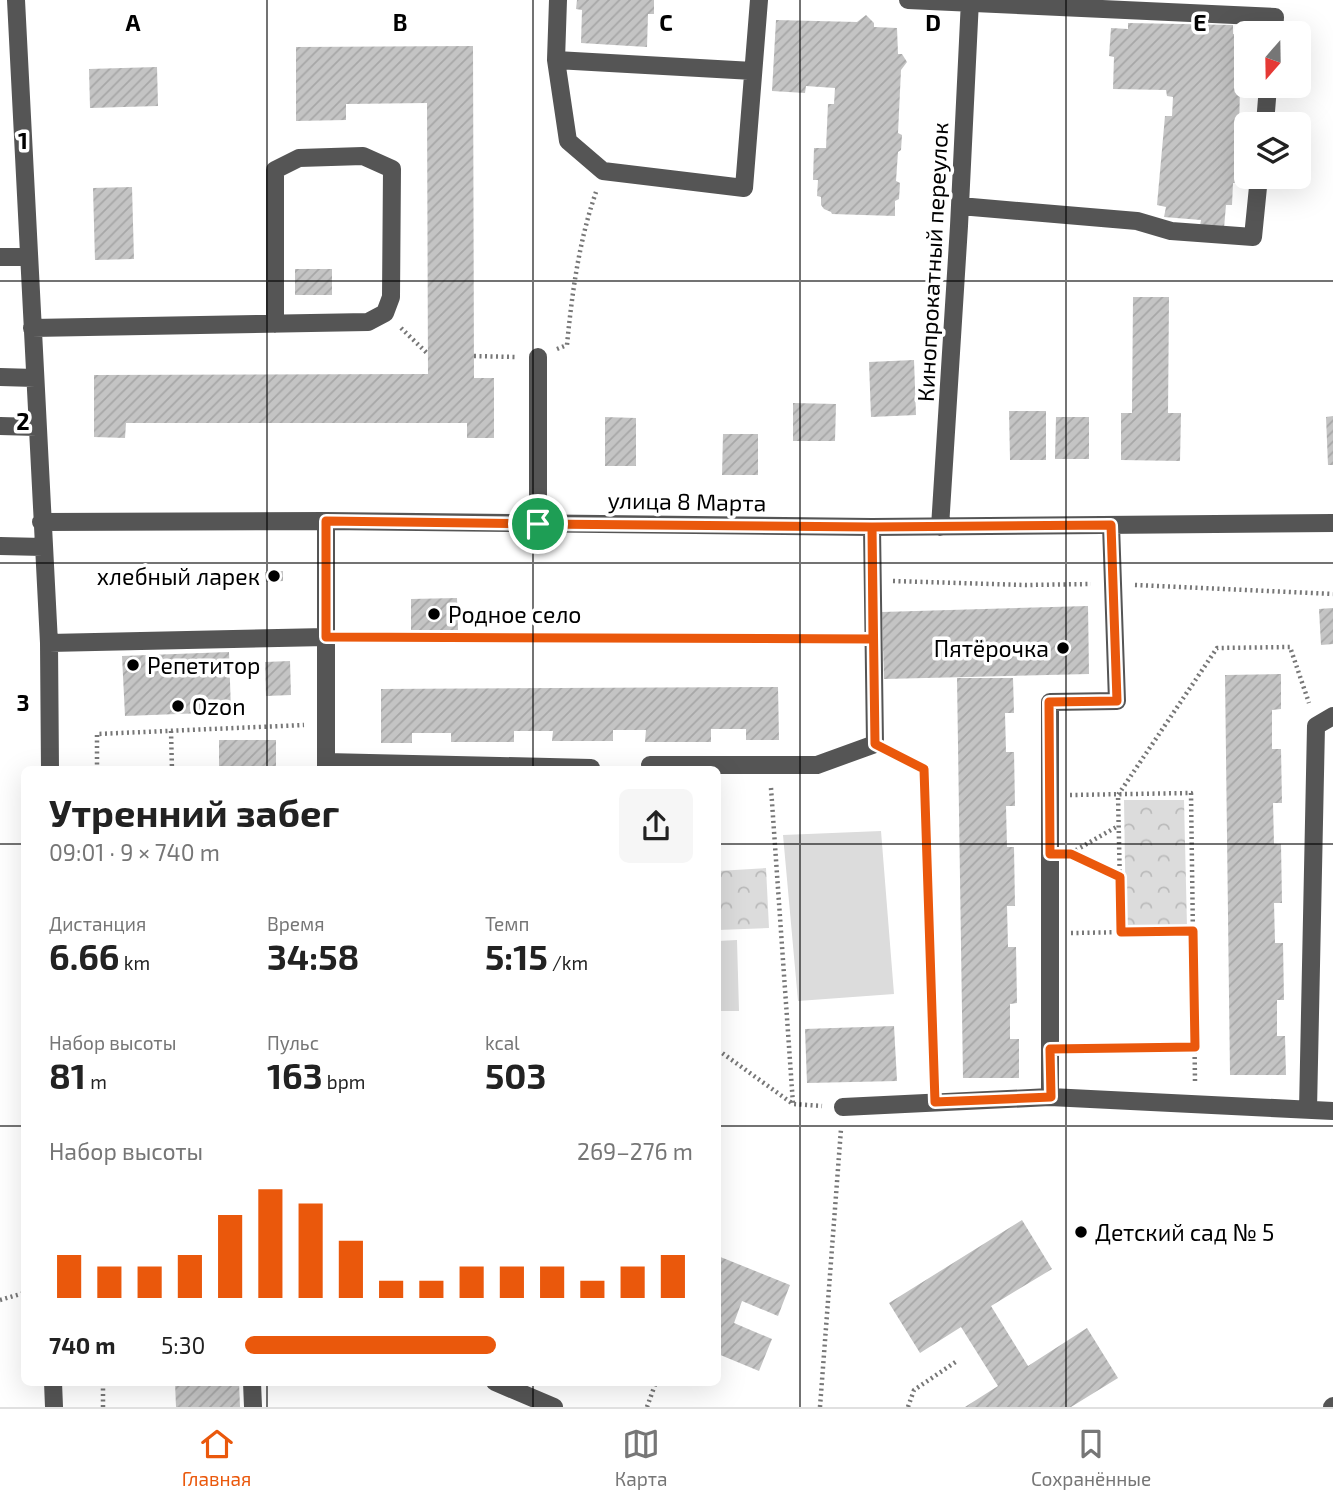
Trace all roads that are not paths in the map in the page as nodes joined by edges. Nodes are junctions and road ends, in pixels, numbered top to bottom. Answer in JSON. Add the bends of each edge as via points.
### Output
{"nodes":[{"id":1,"x":16,"y":0,"type":"edge"},
{"id":2,"x":558,"y":0,"type":"edge"},
{"id":3,"x":758,"y":0,"type":"edge"},
{"id":4,"x":908,"y":0,"type":"edge"},
{"id":5,"x":970,"y":1,"type":"edge"},
{"id":6,"x":1274,"y":21,"type":"edge"},
{"id":7,"x":556,"y":60,"type":"junction"},
{"id":8,"x":753,"y":71,"type":"junction"},
{"id":9,"x":1258,"y":189,"type":"edge"},
{"id":10,"x":960,"y":206,"type":"junction"},
{"id":11,"x":0,"y":257,"type":"edge"},
{"id":12,"x":28,"y":257,"type":"junction"},
{"id":13,"x":275,"y":324,"type":"junction"},
{"id":14,"x":33,"y":328,"type":"junction"},
{"id":15,"x":538,"y":357,"type":"road end"},
{"id":16,"x":0,"y":377,"type":"edge"},
{"id":17,"x":35,"y":378,"type":"junction"},
{"id":18,"x":0,"y":426,"type":"edge"},
{"id":19,"x":37,"y":427,"type":"junction"},
{"id":20,"x":326,"y":521,"type":"junction"},
{"id":21,"x":41,"y":522,"type":"junction"},
{"id":22,"x":1333,"y":523,"type":"edge"},
{"id":23,"x":538,"y":524,"type":"junction"},
{"id":24,"x":1111,"y":525,"type":"junction"},
{"id":25,"x":872,"y":527,"type":"junction"},
{"id":26,"x":940,"y":527,"type":"junction"},
{"id":27,"x":0,"y":546,"type":"edge"},
{"id":28,"x":43,"y":547,"type":"junction"},
{"id":29,"x":326,"y":637,"type":"junction"},
{"id":30,"x":49,"y":642,"type":"junction"},
{"id":31,"x":1333,"y":716,"type":"edge"},
{"id":32,"x":650,"y":765,"type":"dead end"},
{"id":33,"x":50,"y":766,"type":"edge"},
{"id":34,"x":326,"y":766,"type":"edge"},
{"id":35,"x":1051,"y":1097,"type":"junction"},
{"id":36,"x":843,"y":1107,"type":"road end"},
{"id":37,"x":1308,"y":1110,"type":"junction"},
{"id":38,"x":1333,"y":1111,"type":"edge"},
{"id":39,"x":53,"y":1386,"type":"edge"},
{"id":40,"x":252,"y":1386,"type":"edge"},
{"id":41,"x":504,"y":1386,"type":"edge"},
{"id":42,"x":54,"y":1407,"type":"edge"},
{"id":43,"x":253,"y":1407,"type":"edge"},
{"id":44,"x":554,"y":1407,"type":"edge"}],
"edges":[{"from":1,"to":12,"type":"street"},
{"from":2,"to":7,"type":"street"},
{"from":3,"to":8,"type":"street"},
{"from":4,"to":5,"type":"street"},
{"from":5,"to":6,"type":"street","via":[[1275,17]]},
{"from":5,"to":10,"type":"street","name":"Кинопрокатный переулок"},
{"from":7,"to":8,"type":"street"},
{"from":7,"to":8,"type":"street","via":[[568,141],[603,171],[744,188]]},
{"from":9,"to":10,"type":"street","via":[[1253,237],[1171,230],[1137,221]]},
{"from":10,"to":26,"type":"street","name":"Кинопрокатный переулок"},
{"from":11,"to":12,"type":"street"},
{"from":12,"to":14,"type":"street"},
{"from":13,"to":13,"type":"street","via":[[368,322],[384,313],[391,297],[392,169],[363,156],[299,158],[275,170]]},
{"from":13,"to":14,"type":"street"},
{"from":14,"to":17,"type":"street"},
{"from":15,"to":23,"type":"street"},
{"from":16,"to":17,"type":"street"},
{"from":17,"to":19,"type":"street"},
{"from":18,"to":19,"type":"street"},
{"from":19,"to":21,"type":"street"},
{"from":20,"to":21,"type":"street","name":"улица 8 Марта"},
{"from":20,"to":23,"type":"street","name":"улица 8 Марта"},
{"from":20,"to":29,"type":"street"},
{"from":21,"to":28,"type":"street"},
{"from":22,"to":24,"type":"street","name":"улица 8 Марта"},
{"from":23,"to":25,"type":"street","name":"улица 8 Марта"},
{"from":24,"to":26,"type":"street","name":"улица 8 Марта"},
{"from":24,"to":35,"type":"street","via":[[1117,701],[1049,702]]},
{"from":25,"to":26,"type":"street","name":"улица 8 Марта"},
{"from":25,"to":32,"type":"street","via":[[875,744],[817,765]]},
{"from":27,"to":28,"type":"street"},
{"from":28,"to":30,"type":"street"},
{"from":29,"to":30,"type":"street"},
{"from":29,"to":34,"type":"street"},
{"from":30,"to":33,"type":"street"},
{"from":31,"to":37,"type":"street","via":[[1316,726]]},
{"from":35,"to":36,"type":"street"},
{"from":35,"to":37,"type":"street"},
{"from":37,"to":38,"type":"street"},
{"from":39,"to":42,"type":"street"},
{"from":40,"to":43,"type":"street"},
{"from":41,"to":44,"type":"street"}]}
